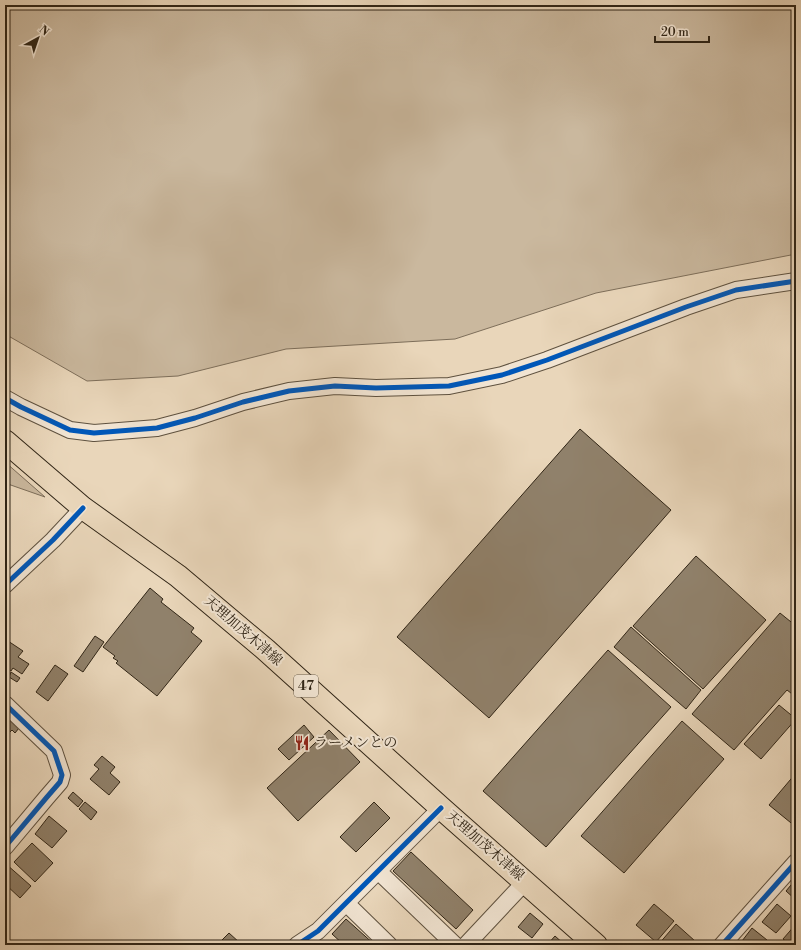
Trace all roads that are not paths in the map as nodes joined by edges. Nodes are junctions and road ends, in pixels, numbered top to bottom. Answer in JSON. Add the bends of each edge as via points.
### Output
{"nodes":[{"id":1,"x":796,"y":281,"type":"edge"},
{"id":2,"x":5,"y":398,"type":"edge"},
{"id":3,"x":5,"y":441,"type":"edge"},
{"id":4,"x":83,"y":508,"type":"junction"},
{"id":5,"x":5,"y":585,"type":"edge"},
{"id":6,"x":5,"y":704,"type":"edge"},
{"id":7,"x":441,"y":808,"type":"junction"},
{"id":8,"x":5,"y":848,"type":"edge"},
{"id":9,"x":796,"y":862,"type":"edge"},
{"id":10,"x":378,"y":871,"type":"junction"},
{"id":11,"x":525,"y":882,"type":"junction"},
{"id":12,"x":346,"y":903,"type":"junction"},
{"id":13,"x":297,"y":945,"type":"edge"},
{"id":14,"x":389,"y":945,"type":"edge"},
{"id":15,"x":455,"y":945,"type":"edge"},
{"id":16,"x":466,"y":945,"type":"edge"},
{"id":17,"x":596,"y":945,"type":"edge"},
{"id":18,"x":722,"y":945,"type":"edge"}],
"edges":[{"from":1,"to":2,"type":"street","via":[[736,290],[547,360],[502,375],[449,386],[335,386],[288,391],[158,428],[94,432],[70,430]]},
{"from":3,"to":4,"type":"main road","name":"天理加茂木津線","number":"47"},
{"from":4,"to":5,"type":"street"},
{"from":4,"to":7,"type":"main road","name":"天理加茂木津線","number":"47","via":[[178,576],[266,650]]},
{"from":6,"to":8,"type":"street","via":[[54,751],[62,775],[60,782]]},
{"from":7,"to":10,"type":"street"},
{"from":7,"to":11,"type":"main road","name":"天理加茂木津線","number":"47"},
{"from":9,"to":18,"type":"street"},
{"from":10,"to":12,"type":"street"},
{"from":10,"to":15,"type":"street"},
{"from":11,"to":16,"type":"street"},
{"from":11,"to":17,"type":"main road","name":"天理加茂木津線","number":"47"},
{"from":12,"to":13,"type":"street","via":[[318,931]]},
{"from":12,"to":14,"type":"street"}]}
